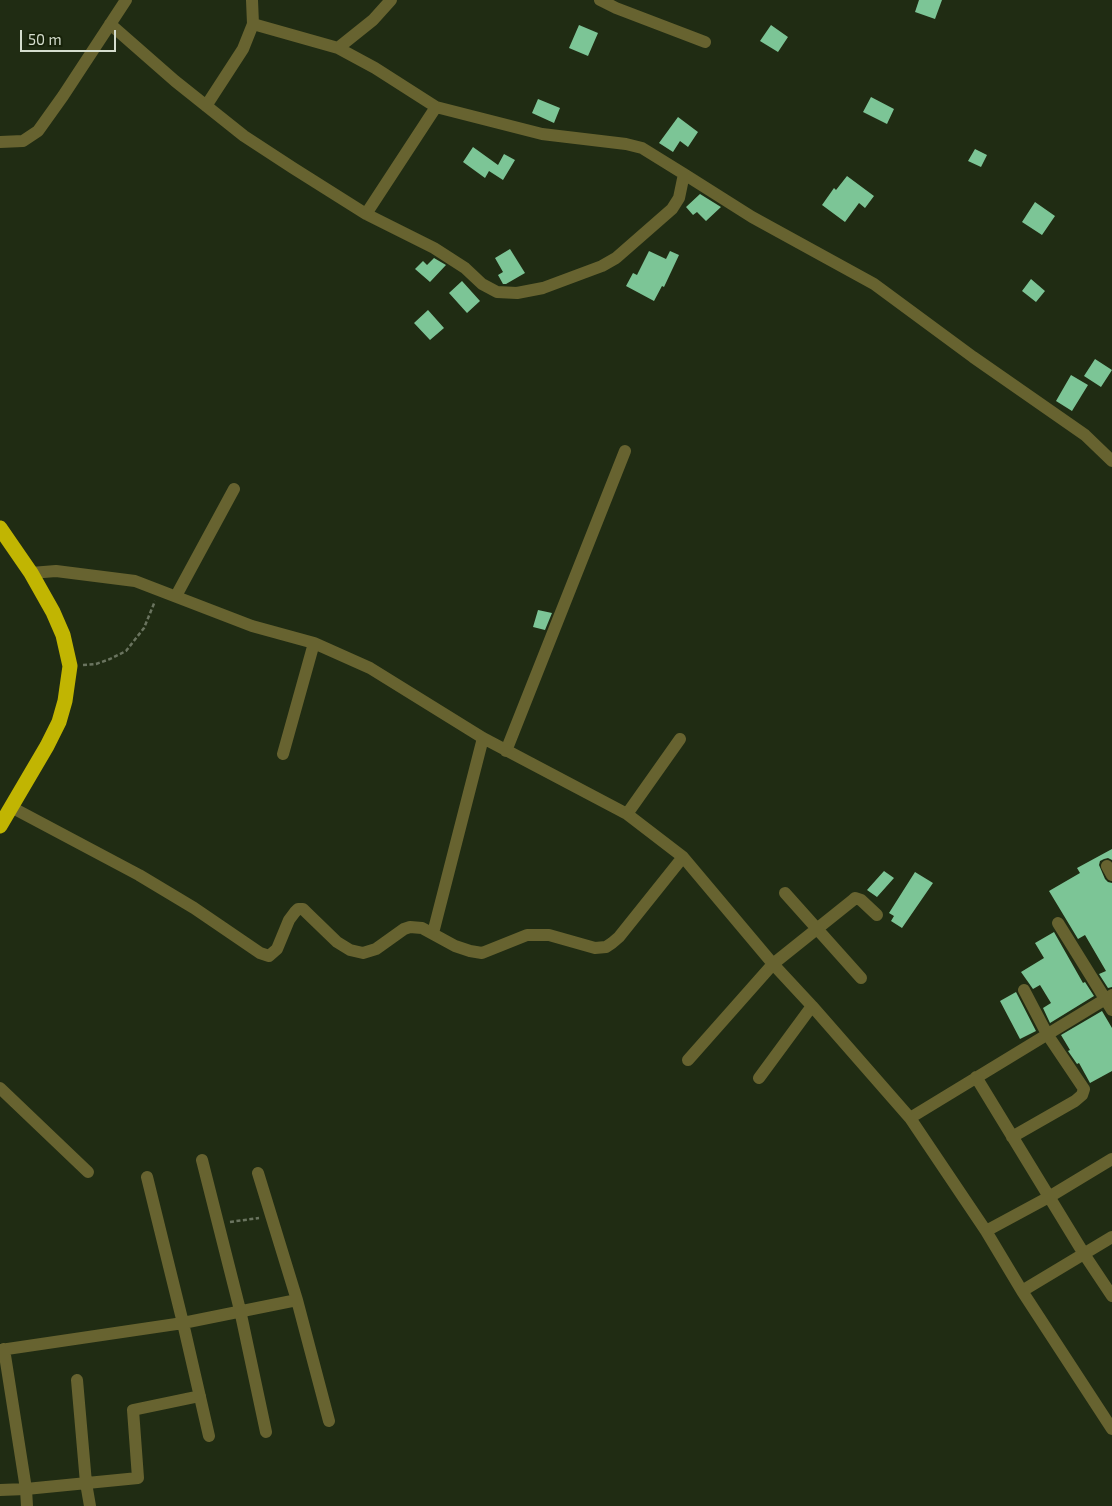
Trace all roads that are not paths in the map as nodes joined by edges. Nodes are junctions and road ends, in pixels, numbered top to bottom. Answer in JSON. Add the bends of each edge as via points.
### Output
{"nodes":[{"id":1,"x":126,"y":0,"type":"edge"},
{"id":2,"x":252,"y":0,"type":"edge"},
{"id":3,"x":391,"y":0,"type":"edge"},
{"id":4,"x":600,"y":0,"type":"edge"},
{"id":5,"x":110,"y":24,"type":"junction"},
{"id":6,"x":254,"y":24,"type":"junction"},
{"id":7,"x":705,"y":42,"type":"dead end"},
{"id":8,"x":338,"y":48,"type":"junction"},
{"id":9,"x":206,"y":106,"type":"junction"},
{"id":10,"x":436,"y":107,"type":"junction"},
{"id":11,"x":0,"y":142,"type":"edge"},
{"id":12,"x":684,"y":174,"type":"junction"},
{"id":13,"x":366,"y":214,"type":"junction"},
{"id":14,"x":625,"y":451,"type":"dead end"},
{"id":15,"x":1112,"y":461,"type":"edge"},
{"id":16,"x":234,"y":489,"type":"dead end"},
{"id":17,"x":0,"y":528,"type":"edge"},
{"id":18,"x":31,"y":573,"type":"junction"},
{"id":19,"x":176,"y":596,"type":"junction"},
{"id":20,"x":314,"y":643,"type":"junction"},
{"id":21,"x":483,"y":738,"type":"junction"},
{"id":22,"x":680,"y":739,"type":"dead end"},
{"id":23,"x":506,"y":751,"type":"junction"},
{"id":24,"x":283,"y":754,"type":"dead end"},
{"id":25,"x":11,"y":807,"type":"junction"},
{"id":26,"x":627,"y":814,"type":"junction"},
{"id":27,"x":0,"y":826,"type":"edge"},
{"id":28,"x":683,"y":857,"type":"junction"},
{"id":29,"x":785,"y":893,"type":"dead end"},
{"id":30,"x":877,"y":915,"type":"dead end"},
{"id":31,"x":1058,"y":924,"type":"dead end"},
{"id":32,"x":817,"y":929,"type":"junction"},
{"id":33,"x":433,"y":932,"type":"junction"},
{"id":34,"x":772,"y":964,"type":"junction"},
{"id":35,"x":861,"y":978,"type":"dead end"},
{"id":36,"x":1024,"y":990,"type":"dead end"},
{"id":37,"x":1110,"y":1001,"type":"edge"},
{"id":38,"x":812,"y":1006,"type":"junction"},
{"id":39,"x":1047,"y":1034,"type":"junction"},
{"id":40,"x":688,"y":1060,"type":"dead end"},
{"id":41,"x":976,"y":1077,"type":"junction"},
{"id":42,"x":759,"y":1078,"type":"dead end"},
{"id":43,"x":0,"y":1088,"type":"edge"},
{"id":44,"x":910,"y":1118,"type":"junction"},
{"id":45,"x":1012,"y":1137,"type":"junction"},
{"id":46,"x":1112,"y":1159,"type":"edge"},
{"id":47,"x":202,"y":1160,"type":"dead end"},
{"id":48,"x":88,"y":1172,"type":"dead end"},
{"id":49,"x":258,"y":1173,"type":"dead end"},
{"id":50,"x":147,"y":1177,"type":"dead end"},
{"id":51,"x":1049,"y":1197,"type":"junction"},
{"id":52,"x":986,"y":1231,"type":"junction"},
{"id":53,"x":1112,"y":1237,"type":"edge"},
{"id":54,"x":1084,"y":1254,"type":"junction"},
{"id":55,"x":1022,"y":1291,"type":"junction"},
{"id":56,"x":1112,"y":1296,"type":"edge"},
{"id":57,"x":297,"y":1300,"type":"junction"},
{"id":58,"x":240,"y":1310,"type":"junction"},
{"id":59,"x":183,"y":1323,"type":"junction"},
{"id":60,"x":2,"y":1350,"type":"edge"},
{"id":61,"x":77,"y":1380,"type":"dead end"},
{"id":62,"x":200,"y":1396,"type":"junction"},
{"id":63,"x":329,"y":1421,"type":"dead end"},
{"id":64,"x":1112,"y":1429,"type":"edge"},
{"id":65,"x":266,"y":1432,"type":"dead end"},
{"id":66,"x":209,"y":1436,"type":"dead end"},
{"id":67,"x":86,"y":1483,"type":"junction"},
{"id":68,"x":26,"y":1489,"type":"junction"},
{"id":69,"x":0,"y":1490,"type":"edge"},
{"id":70,"x":27,"y":1506,"type":"edge"},
{"id":71,"x":90,"y":1506,"type":"edge"}],
"edges":[{"from":1,"to":5,"type":"street"},
{"from":2,"to":6,"type":"street"},
{"from":3,"to":8,"type":"street","via":[[373,20]]},
{"from":4,"to":7,"type":"street"},
{"from":5,"to":9,"type":"street"},
{"from":5,"to":11,"type":"street","via":[[38,131],[23,141]]},
{"from":6,"to":8,"type":"street"},
{"from":6,"to":9,"type":"street","via":[[243,49]]},
{"from":8,"to":10,"type":"street"},
{"from":9,"to":13,"type":"street","via":[[244,136]]},
{"from":10,"to":12,"type":"street","via":[[542,134],[642,148]]},
{"from":10,"to":13,"type":"street"},
{"from":12,"to":13,"type":"street","via":[[679,198],[672,209],[616,258],[543,288],[517,293],[497,292],[434,248]]},
{"from":12,"to":15,"type":"street","via":[[752,217],[874,284],[1085,435]]},
{"from":14,"to":23,"type":"street"},
{"from":16,"to":19,"type":"street"},
{"from":17,"to":18,"type":"highway"},
{"from":18,"to":19,"type":"street","via":[[56,571],[135,581]]},
{"from":18,"to":25,"type":"highway","via":[[63,635],[70,666],[66,701],[59,722]]},
{"from":19,"to":20,"type":"street","via":[[252,626]]},
{"from":20,"to":21,"type":"street","via":[[370,668]]},
{"from":20,"to":24,"type":"street"},
{"from":21,"to":23,"type":"street"},
{"from":21,"to":33,"type":"street"},
{"from":22,"to":26,"type":"street"},
{"from":23,"to":26,"type":"street"},
{"from":25,"to":27,"type":"highway"},
{"from":25,"to":33,"type":"street","via":[[139,875],[269,956],[277,949],[289,920],[298,909],[303,909],[337,942],[350,950],[364,953],[410,927]]},
{"from":26,"to":28,"type":"street"},
{"from":28,"to":33,"type":"street","via":[[619,937],[606,947],[595,948],[549,935],[536,935],[482,953],[456,946]]},
{"from":28,"to":34,"type":"street"},
{"from":29,"to":32,"type":"street"},
{"from":30,"to":32,"type":"street","via":[[855,898]]},
{"from":31,"to":37,"type":"street"},
{"from":32,"to":34,"type":"street"},
{"from":32,"to":35,"type":"street"},
{"from":34,"to":38,"type":"street"},
{"from":34,"to":40,"type":"street"},
{"from":36,"to":39,"type":"street"},
{"from":37,"to":39,"type":"street"},
{"from":38,"to":42,"type":"street"},
{"from":38,"to":44,"type":"street"},
{"from":39,"to":41,"type":"street"},
{"from":39,"to":45,"type":"street","via":[[1084,1092],[1075,1101]]},
{"from":41,"to":44,"type":"street"},
{"from":41,"to":45,"type":"street"},
{"from":43,"to":48,"type":"street"},
{"from":44,"to":52,"type":"street"},
{"from":45,"to":51,"type":"street"},
{"from":46,"to":51,"type":"street"},
{"from":47,"to":58,"type":"street"},
{"from":49,"to":57,"type":"street"},
{"from":50,"to":59,"type":"street"},
{"from":51,"to":52,"type":"street"},
{"from":51,"to":54,"type":"street"},
{"from":52,"to":55,"type":"street"},
{"from":53,"to":54,"type":"street"},
{"from":54,"to":55,"type":"street"},
{"from":54,"to":56,"type":"street"},
{"from":55,"to":64,"type":"street"},
{"from":57,"to":58,"type":"street"},
{"from":57,"to":63,"type":"street"},
{"from":58,"to":59,"type":"street"},
{"from":58,"to":65,"type":"street"},
{"from":59,"to":60,"type":"street"},
{"from":59,"to":62,"type":"street"},
{"from":60,"to":68,"type":"street"},
{"from":61,"to":67,"type":"street"},
{"from":62,"to":66,"type":"street"},
{"from":62,"to":67,"type":"street","via":[[133,1410],[138,1478]]},
{"from":67,"to":68,"type":"street"},
{"from":67,"to":71,"type":"street"},
{"from":68,"to":69,"type":"street"},
{"from":68,"to":70,"type":"street"}]}
